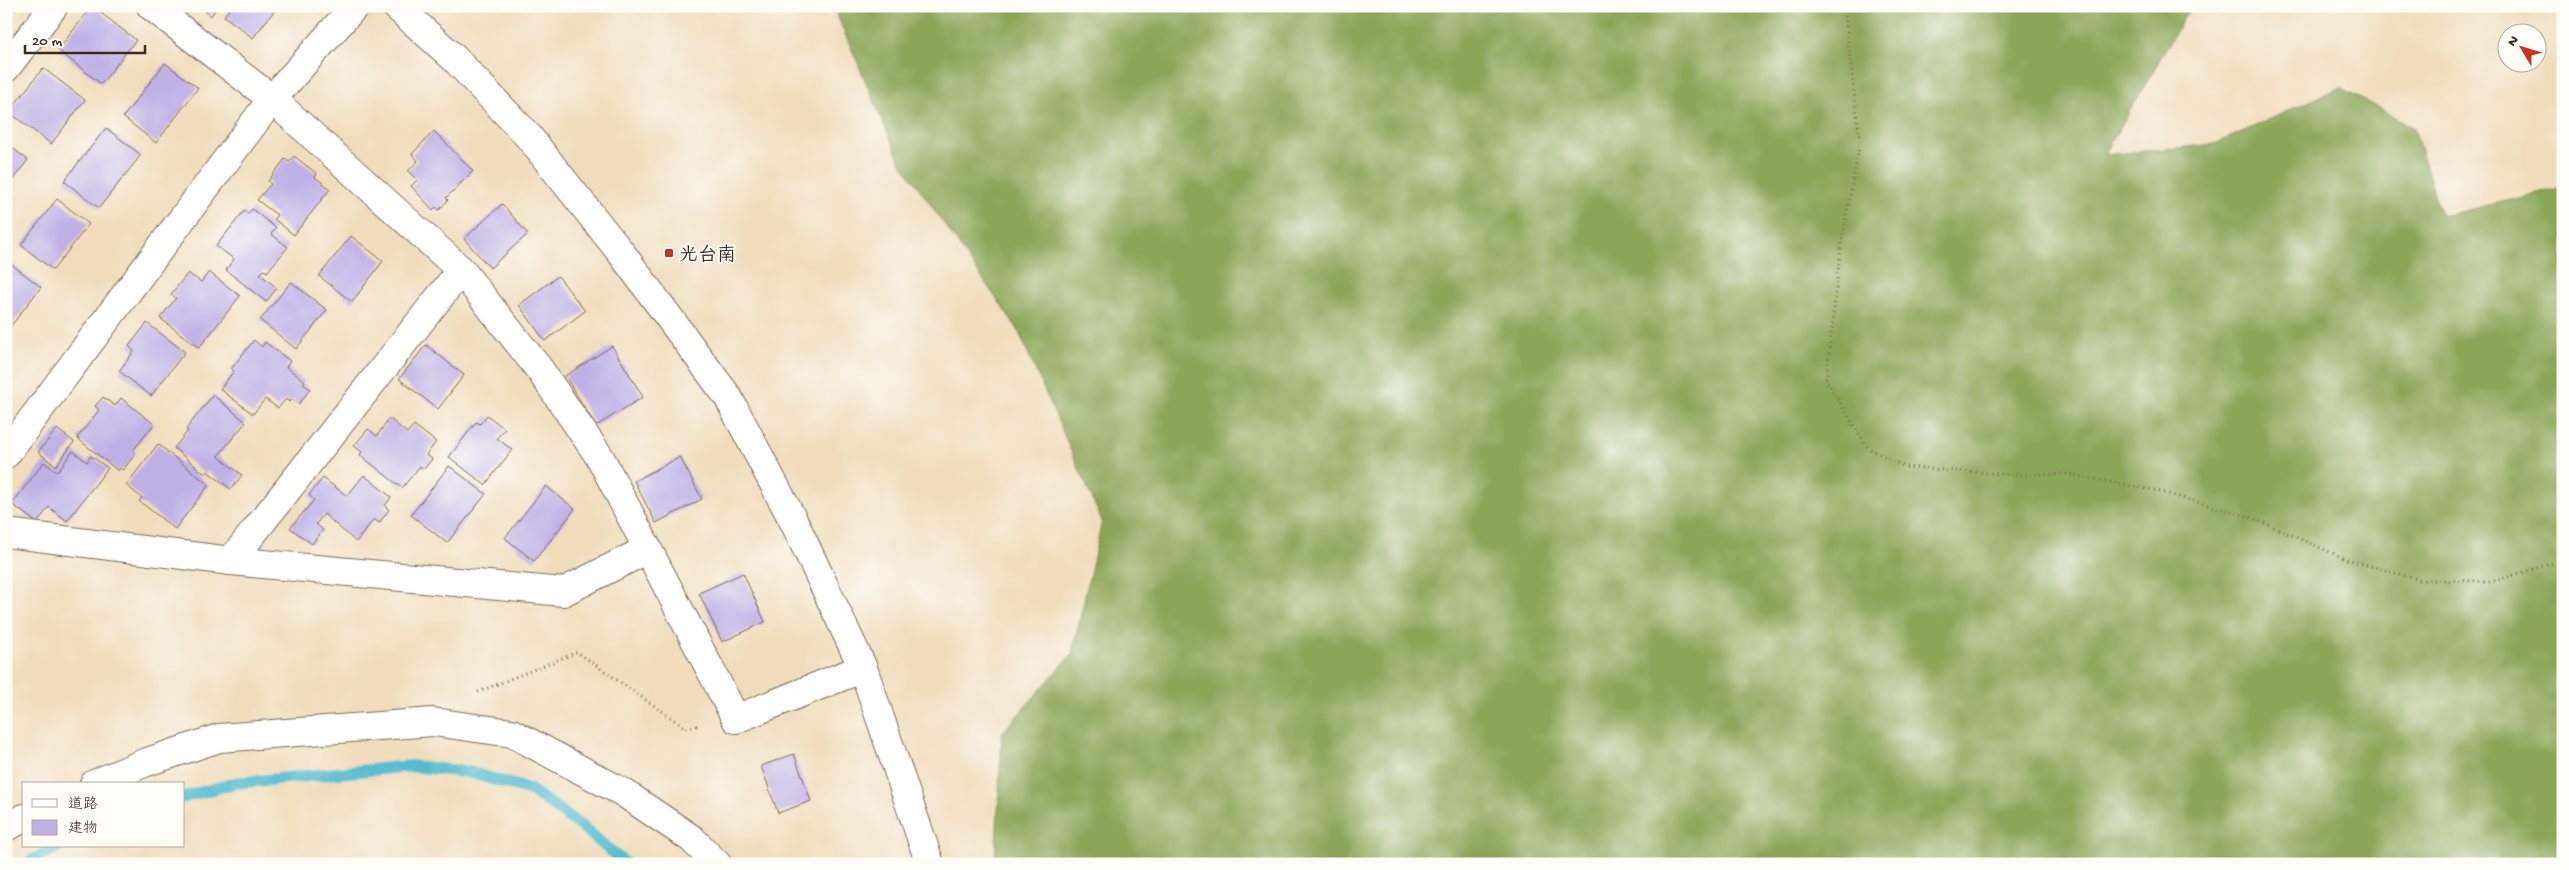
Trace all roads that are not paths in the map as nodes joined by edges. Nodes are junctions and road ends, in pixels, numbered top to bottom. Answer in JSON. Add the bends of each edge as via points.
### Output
{"nodes":[{"id":1,"x":54,"y":6,"type":"edge"},
{"id":2,"x":151,"y":6,"type":"edge"},
{"id":3,"x":355,"y":6,"type":"edge"},
{"id":4,"x":396,"y":6,"type":"edge"},
{"id":5,"x":6,"y":68,"type":"edge"},
{"id":6,"x":272,"y":100,"type":"junction"},
{"id":7,"x":461,"y":270,"type":"junction"},
{"id":8,"x":6,"y":454,"type":"edge"},
{"id":9,"x":6,"y":533,"type":"edge"},
{"id":10,"x":648,"y":549,"type":"junction"},
{"id":11,"x":231,"y":561,"type":"junction"},
{"id":12,"x":863,"y":668,"type":"junction"},
{"id":13,"x":99,"y":782,"type":"edge"},
{"id":14,"x":22,"y":819,"type":"edge"},
{"id":15,"x":6,"y":827,"type":"edge"},
{"id":16,"x":717,"y":864,"type":"edge"},
{"id":17,"x":930,"y":864,"type":"edge"}],
"edges":[{"from":1,"to":5,"type":"street"},
{"from":2,"to":6,"type":"street"},
{"from":3,"to":6,"type":"street"},
{"from":4,"to":12,"type":"street","via":[[455,59],[529,137],[622,254],[728,398],[794,524]]},
{"from":6,"to":7,"type":"street"},
{"from":6,"to":8,"type":"street"},
{"from":7,"to":10,"type":"street","via":[[540,370],[601,459]]},
{"from":7,"to":11,"type":"street"},
{"from":9,"to":11,"type":"street"},
{"from":10,"to":11,"type":"street","via":[[563,592]]},
{"from":10,"to":12,"type":"street","via":[[736,719]]},
{"from":12,"to":17,"type":"street"},
{"from":13,"to":16,"type":"street","via":[[219,738],[433,722],[512,733],[624,793],[692,839]]},
{"from":14,"to":15,"type":"street"}]}
